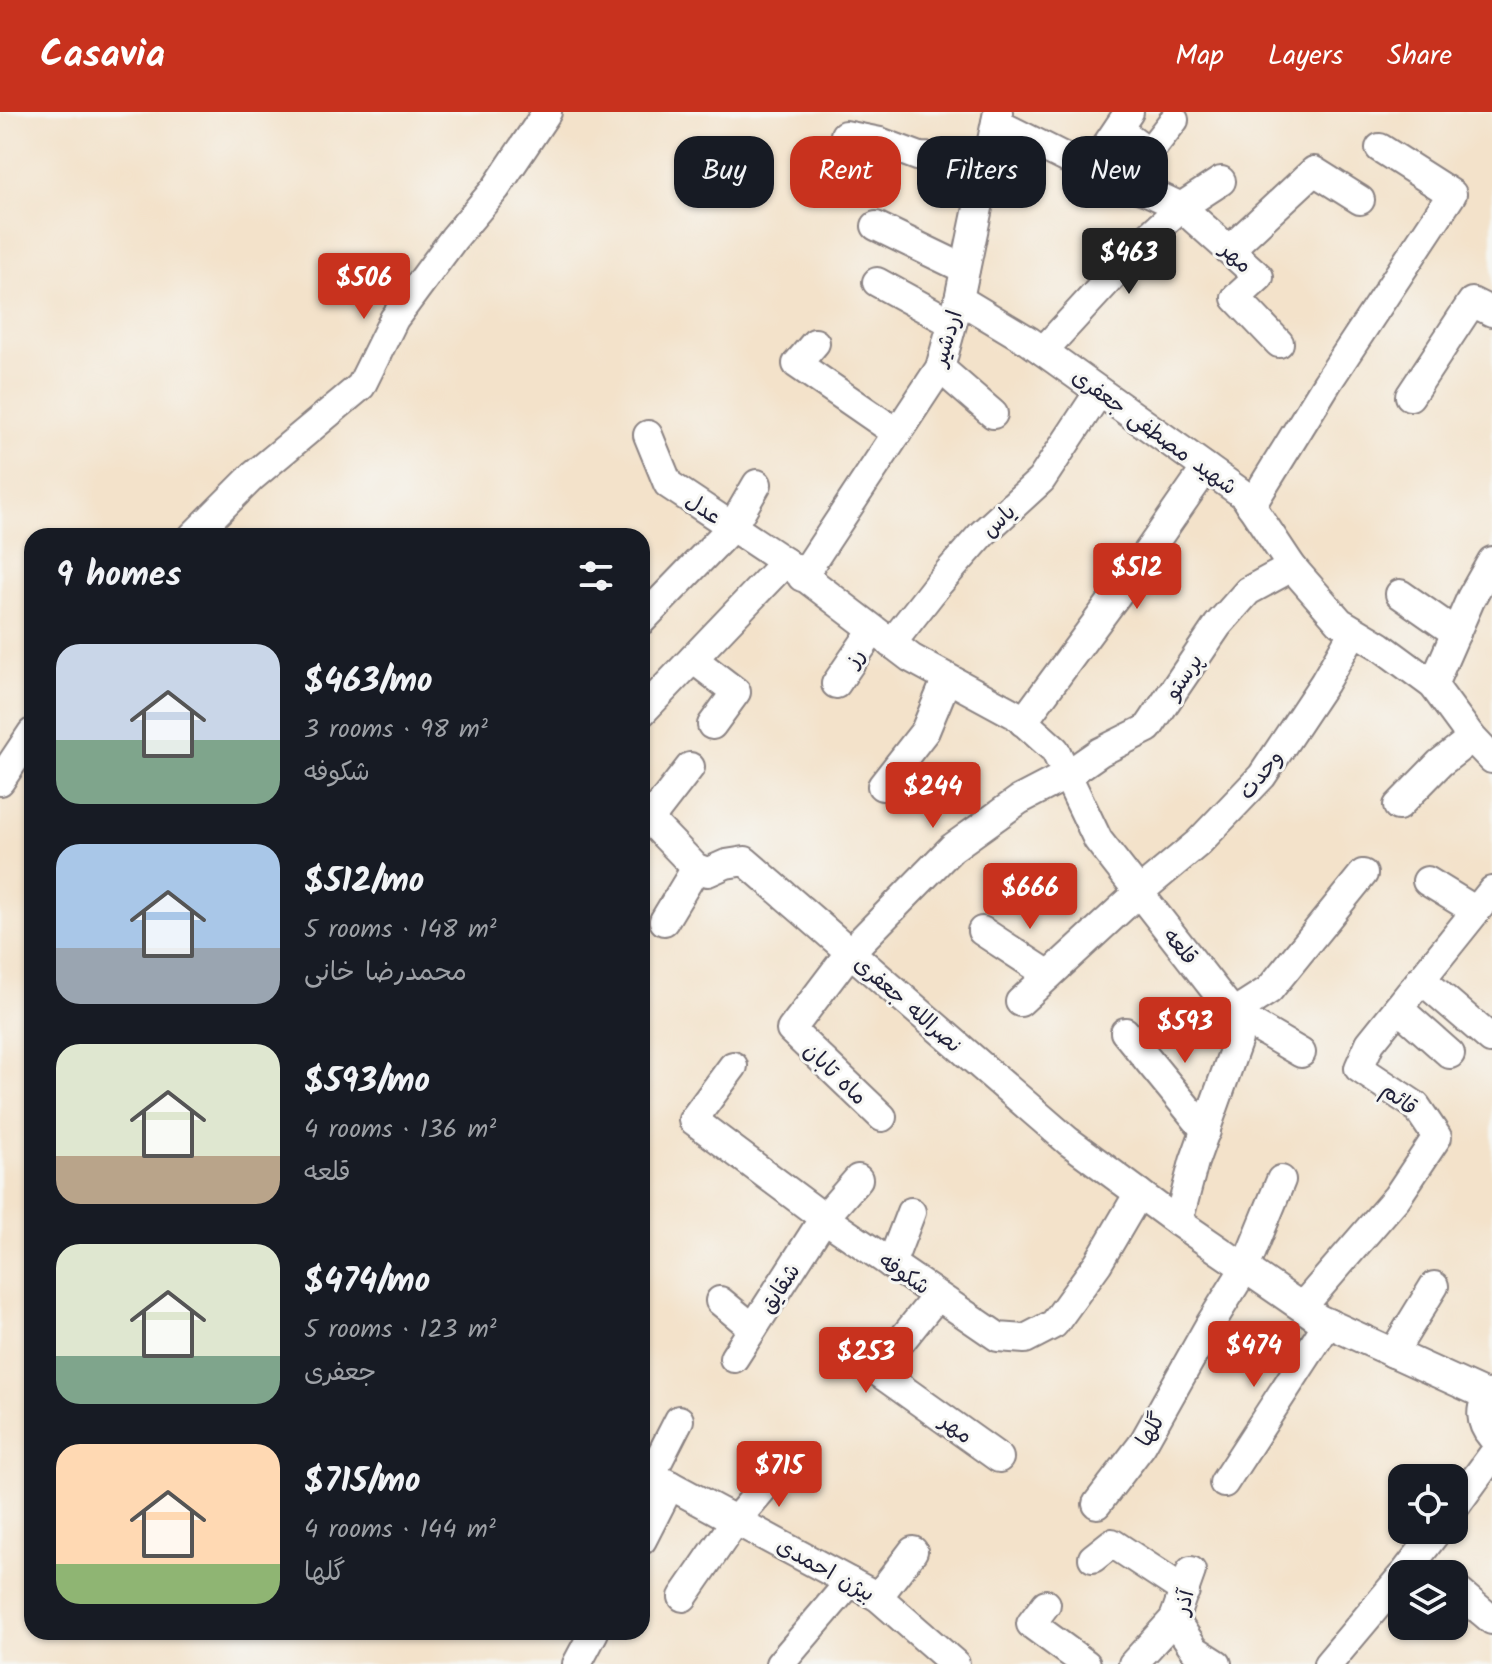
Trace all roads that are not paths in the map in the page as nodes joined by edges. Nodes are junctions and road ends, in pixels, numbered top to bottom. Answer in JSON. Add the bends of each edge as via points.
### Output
{"nodes":[{"id":1,"x":547,"y":112,"type":"edge"},
{"id":2,"x":997,"y":118,"type":"edge"},
{"id":3,"x":1124,"y":120,"type":"edge"},
{"id":4,"x":1174,"y":120,"type":"dead end"},
{"id":5,"x":845,"y":135,"type":"dead end"},
{"id":6,"x":1380,"y":148,"type":"dead end"},
{"id":7,"x":1062,"y":154,"type":"edge"},
{"id":8,"x":917,"y":156,"type":"edge"},
{"id":9,"x":1221,"y":181,"type":"dead end"},
{"id":10,"x":1360,"y":200,"type":"dead end"},
{"id":11,"x":1168,"y":201,"type":"edge"},
{"id":12,"x":1181,"y":207,"type":"junction"},
{"id":13,"x":978,"y":208,"type":"edge"},
{"id":14,"x":876,"y":226,"type":"dead end"},
{"id":15,"x":1229,"y":250,"type":"junction"},
{"id":16,"x":965,"y":269,"type":"junction"},
{"id":17,"x":877,"y":282,"type":"dead end"},
{"id":18,"x":955,"y":311,"type":"junction"},
{"id":19,"x":1492,"y":312,"type":"edge"},
{"id":20,"x":815,"y":343,"type":"dead end"},
{"id":21,"x":1279,"y":343,"type":"dead end"},
{"id":22,"x":1043,"y":351,"type":"junction"},
{"id":23,"x":940,"y":368,"type":"junction"},
{"id":24,"x":1099,"y":392,"type":"junction"},
{"id":25,"x":1410,"y":396,"type":"dead end"},
{"id":26,"x":993,"y":414,"type":"dead end"},
{"id":27,"x":897,"y":433,"type":"junction"},
{"id":28,"x":648,"y":435,"type":"dead end"},
{"id":29,"x":1206,"y":468,"type":"junction"},
{"id":30,"x":757,"y":484,"type":"dead end"},
{"id":31,"x":1251,"y":506,"type":"junction"},
{"id":32,"x":732,"y":527,"type":"junction"},
{"id":33,"x":201,"y":528,"type":"edge"},
{"id":34,"x":1492,"y":561,"type":"edge"},
{"id":35,"x":1292,"y":567,"type":"junction"},
{"id":36,"x":794,"y":569,"type":"junction"},
{"id":37,"x":1400,"y":594,"type":"dead end"},
{"id":38,"x":650,"y":612,"type":"edge"},
{"id":39,"x":1354,"y":631,"type":"junction"},
{"id":40,"x":1456,"y":633,"type":"junction"},
{"id":41,"x":882,"y":637,"type":"junction"},
{"id":42,"x":693,"y":659,"type":"junction"},
{"id":43,"x":947,"y":678,"type":"junction"},
{"id":44,"x":836,"y":684,"type":"dead end"},
{"id":45,"x":1433,"y":685,"type":"junction"},
{"id":46,"x":650,"y":704,"type":"edge"},
{"id":47,"x":1023,"y":722,"type":"junction"},
{"id":48,"x":712,"y":725,"type":"dead end"},
{"id":49,"x":1472,"y":738,"type":"junction"},
{"id":50,"x":24,"y":745,"type":"edge"},
{"id":51,"x":1492,"y":759,"type":"edge"},
{"id":52,"x":690,"y":767,"type":"dead end"},
{"id":53,"x":1067,"y":775,"type":"junction"},
{"id":54,"x":0,"y":781,"type":"edge"},
{"id":55,"x":882,"y":786,"type":"dead end"},
{"id":56,"x":1398,"y":806,"type":"dead end"},
{"id":57,"x":650,"y":812,"type":"edge"},
{"id":58,"x":650,"y":820,"type":"edge"},
{"id":59,"x":696,"y":868,"type":"junction"},
{"id":60,"x":1363,"y":874,"type":"dead end"},
{"id":61,"x":1427,"y":881,"type":"dead end"},
{"id":62,"x":1138,"y":893,"type":"junction"},
{"id":63,"x":1484,"y":901,"type":"edge"},
{"id":64,"x":664,"y":921,"type":"dead end"},
{"id":65,"x":982,"y":931,"type":"dead end"},
{"id":66,"x":850,"y":952,"type":"junction"},
{"id":67,"x":1049,"y":975,"type":"junction"},
{"id":68,"x":1421,"y":979,"type":"junction"},
{"id":69,"x":1020,"y":1002,"type":"dead end"},
{"id":70,"x":1398,"y":1008,"type":"junction"},
{"id":71,"x":1233,"y":1013,"type":"junction"},
{"id":72,"x":1125,"y":1032,"type":"dead end"},
{"id":73,"x":1491,"y":1039,"type":"edge"},
{"id":74,"x":1301,"y":1053,"type":"dead end"},
{"id":75,"x":1450,"y":1054,"type":"dead end"},
{"id":76,"x":733,"y":1066,"type":"dead end"},
{"id":77,"x":882,"y":1117,"type":"dead end"},
{"id":78,"x":1206,"y":1131,"type":"junction"},
{"id":79,"x":858,"y":1179,"type":"dead end"},
{"id":80,"x":1281,"y":1180,"type":"dead end"},
{"id":81,"x":1139,"y":1193,"type":"junction"},
{"id":82,"x":911,"y":1212,"type":"dead end"},
{"id":83,"x":824,"y":1218,"type":"junction"},
{"id":84,"x":1178,"y":1222,"type":"junction"},
{"id":85,"x":891,"y":1264,"type":"junction"},
{"id":86,"x":1245,"y":1268,"type":"junction"},
{"id":87,"x":1434,"y":1286,"type":"dead end"},
{"id":88,"x":937,"y":1296,"type":"junction"},
{"id":89,"x":720,"y":1301,"type":"dead end"},
{"id":90,"x":1302,"y":1307,"type":"junction"},
{"id":91,"x":1328,"y":1323,"type":"junction"},
{"id":92,"x":753,"y":1328,"type":"junction"},
{"id":93,"x":1393,"y":1353,"type":"junction"},
{"id":94,"x":734,"y":1358,"type":"dead end"},
{"id":95,"x":1490,"y":1394,"type":"edge"},
{"id":96,"x":679,"y":1420,"type":"dead end"},
{"id":97,"x":1492,"y":1437,"type":"edge"},
{"id":98,"x":1492,"y":1456,"type":"edge"},
{"id":99,"x":999,"y":1458,"type":"dead end"},
{"id":100,"x":783,"y":1465,"type":"dead end"},
{"id":101,"x":654,"y":1477,"type":"edge"},
{"id":102,"x":1224,"y":1483,"type":"dead end"},
{"id":103,"x":1468,"y":1489,"type":"edge"},
{"id":104,"x":650,"y":1498,"type":"edge"},
{"id":105,"x":1097,"y":1504,"type":"dead end"},
{"id":106,"x":736,"y":1520,"type":"junction"},
{"id":107,"x":913,"y":1551,"type":"dead end"},
{"id":108,"x":1093,"y":1558,"type":"dead end"},
{"id":109,"x":850,"y":1582,"type":"junction"},
{"id":110,"x":683,"y":1597,"type":"dead end"},
{"id":111,"x":878,"y":1597,"type":"junction"},
{"id":112,"x":1388,"y":1600,"type":"edge"},
{"id":113,"x":1468,"y":1600,"type":"edge"},
{"id":114,"x":1046,"y":1604,"type":"dead end"},
{"id":115,"x":1174,"y":1619,"type":"junction"},
{"id":116,"x":1492,"y":1620,"type":"edge"},
{"id":117,"x":590,"y":1640,"type":"edge"},
{"id":118,"x":577,"y":1664,"type":"edge"},
{"id":119,"x":780,"y":1664,"type":"edge"},
{"id":120,"x":955,"y":1664,"type":"edge"},
{"id":121,"x":1086,"y":1664,"type":"edge"},
{"id":122,"x":1133,"y":1664,"type":"edge"},
{"id":123,"x":1216,"y":1664,"type":"edge"},
{"id":124,"x":1328,"y":1664,"type":"edge"}],
"edges":[{"from":1,"to":33,"type":"street","via":[[496,188],[394,319],[361,386],[252,477]]},
{"from":2,"to":7,"type":"street"},
{"from":3,"to":4,"type":"street","via":[[1149,152]]},
{"from":5,"to":8,"type":"street"},
{"from":6,"to":31,"type":"street","via":[[1452,194]]},
{"from":9,"to":12,"type":"street"},
{"from":10,"to":15,"type":"street","via":[[1314,171]]},
{"from":11,"to":12,"type":"street"},
{"from":12,"to":15,"type":"street","name":"مهر"},
{"from":12,"to":22,"type":"street"},
{"from":13,"to":16,"type":"street","name":"اردشیر"},
{"from":14,"to":16,"type":"street"},
{"from":15,"to":21,"type":"street","name":"مهر","via":[[1259,277],[1236,298]]},
{"from":16,"to":18,"type":"street","name":"اردشیر"},
{"from":17,"to":18,"type":"street","name":"شهید مصطفی جعفری"},
{"from":18,"to":22,"type":"street","name":"شهید مصطفی جعفری"},
{"from":18,"to":23,"type":"street","name":"اردشیر"},
{"from":19,"to":25,"type":"street","via":[[1472,302]]},
{"from":20,"to":27,"type":"street","via":[[797,364]]},
{"from":22,"to":24,"type":"street","name":"شهید مصطفی جعفری"},
{"from":23,"to":26,"type":"street"},
{"from":23,"to":27,"type":"street","name":"اردشیر"},
{"from":24,"to":29,"type":"street","name":"شهید مصطفی جعفری"},
{"from":24,"to":41,"type":"street","name":"یاس","via":[[1041,480]]},
{"from":27,"to":36,"type":"street","name":"اردشیر"},
{"from":28,"to":32,"type":"street","name":"عدل","via":[[668,484]]},
{"from":29,"to":31,"type":"street","name":"شهید مصطفی جعفری"},
{"from":29,"to":47,"type":"street"},
{"from":30,"to":32,"type":"street"},
{"from":31,"to":35,"type":"street","name":"شهید مصطفی جعفری"},
{"from":32,"to":36,"type":"street","name":"عدل"},
{"from":32,"to":38,"type":"street"},
{"from":34,"to":40,"type":"street"},
{"from":35,"to":39,"type":"street","name":"شهید مصطفی جعفری"},
{"from":35,"to":53,"type":"street","name":"پرستو","via":[[1248,591],[1218,625],[1148,728]]},
{"from":36,"to":41,"type":"street","name":"قلعه"},
{"from":36,"to":42,"type":"street","name":"اردشیر"},
{"from":37,"to":40,"type":"street"},
{"from":39,"to":45,"type":"street","name":"شهید مصطفی جعفری"},
{"from":39,"to":62,"type":"street","name":"وحدت","via":[[1262,776],[1198,843]]},
{"from":40,"to":45,"type":"street"},
{"from":41,"to":43,"type":"street","name":"قلعه"},
{"from":41,"to":44,"type":"street","name":"رز"},
{"from":42,"to":46,"type":"street","name":"اردشیر"},
{"from":42,"to":48,"type":"street","via":[[736,692]]},
{"from":43,"to":47,"type":"street","name":"قلعه"},
{"from":43,"to":55,"type":"street","via":[[925,731]]},
{"from":45,"to":49,"type":"street","name":"شهید مصطفی جعفری"},
{"from":47,"to":53,"type":"street","name":"قلعه","via":[[1055,750]]},
{"from":49,"to":51,"type":"street","name":"شهید مصطفی جعفری"},
{"from":49,"to":56,"type":"street"},
{"from":50,"to":54,"type":"street"},
{"from":52,"to":57,"type":"street"},
{"from":53,"to":62,"type":"street","name":"قلعه","via":[[1098,840]]},
{"from":53,"to":66,"type":"street","name":"پرستو","via":[[1019,800],[952,848]]},
{"from":58,"to":59,"type":"street"},
{"from":59,"to":64,"type":"street"},
{"from":59,"to":66,"type":"street","name":"نصرالله جعفری","via":[[708,872],[745,861]]},
{"from":60,"to":71,"type":"street","via":[[1269,990]]},
{"from":61,"to":63,"type":"street"},
{"from":62,"to":67,"type":"street","name":"وحدت"},
{"from":62,"to":71,"type":"street","name":"قلعه"},
{"from":63,"to":68,"type":"street","name":"قائم"},
{"from":65,"to":67,"type":"street"},
{"from":66,"to":77,"type":"street","name":"ماه تابان","via":[[791,1030]]},
{"from":66,"to":81,"type":"street","name":"نصرالله جعفری","via":[[1068,1141]]},
{"from":67,"to":69,"type":"street","name":"وحدت"},
{"from":68,"to":70,"type":"street","name":"قائم"},
{"from":68,"to":73,"type":"street"},
{"from":70,"to":75,"type":"street"},
{"from":70,"to":90,"type":"street","name":"قائم","via":[[1370,1043],[1359,1068],[1416,1106],[1437,1137],[1397,1197]]},
{"from":71,"to":74,"type":"street"},
{"from":71,"to":78,"type":"street","via":[[1238,1039]]},
{"from":72,"to":78,"type":"street"},
{"from":76,"to":83,"type":"street","name":"شکوفه","via":[[693,1120]]},
{"from":78,"to":84,"type":"street"},
{"from":79,"to":83,"type":"street","name":"شقایق"},
{"from":80,"to":86,"type":"street","name":"گلها"},
{"from":81,"to":84,"type":"street","name":"نصرالله جعفری"},
{"from":81,"to":88,"type":"street","name":"شکوفه","via":[[1054,1324],[1025,1339],[998,1337]]},
{"from":82,"to":85,"type":"street"},
{"from":83,"to":85,"type":"street","name":"شکوفه"},
{"from":83,"to":92,"type":"street","name":"شقایق"},
{"from":84,"to":86,"type":"street"},
{"from":85,"to":88,"type":"street","name":"شکوفه"},
{"from":86,"to":90,"type":"street"},
{"from":86,"to":105,"type":"street","name":"گلها","via":[[1142,1445]]},
{"from":87,"to":93,"type":"street"},
{"from":88,"to":99,"type":"street","name":"مهر","via":[[877,1371]]},
{"from":89,"to":92,"type":"street"},
{"from":90,"to":91,"type":"street"},
{"from":91,"to":93,"type":"street"},
{"from":91,"to":102,"type":"street"},
{"from":92,"to":94,"type":"street","name":"شقایق"},
{"from":93,"to":95,"type":"street"},
{"from":95,"to":97,"type":"street","via":[[1482,1409]]},
{"from":96,"to":101,"type":"street"},
{"from":98,"to":103,"type":"street"},
{"from":100,"to":106,"type":"street"},
{"from":101,"to":104,"type":"street"},
{"from":101,"to":106,"type":"street","name":"بیژن احمدی"},
{"from":106,"to":109,"type":"street","name":"بیژن احمدی"},
{"from":106,"to":110,"type":"street"},
{"from":107,"to":111,"type":"street"},
{"from":108,"to":115,"type":"street","name":"آذر","via":[[1112,1543],[1188,1581]]},
{"from":109,"to":111,"type":"street","name":"بیژن احمدی"},
{"from":109,"to":119,"type":"street"},
{"from":111,"to":120,"type":"street","name":"بیژن احمدی"},
{"from":112,"to":124,"type":"street"},
{"from":113,"to":116,"type":"street"},
{"from":114,"to":121,"type":"street","via":[[1031,1624]]},
{"from":115,"to":122,"type":"street"},
{"from":115,"to":123,"type":"street","name":"آذر","via":[[1195,1650]]},
{"from":117,"to":118,"type":"street"}]}
